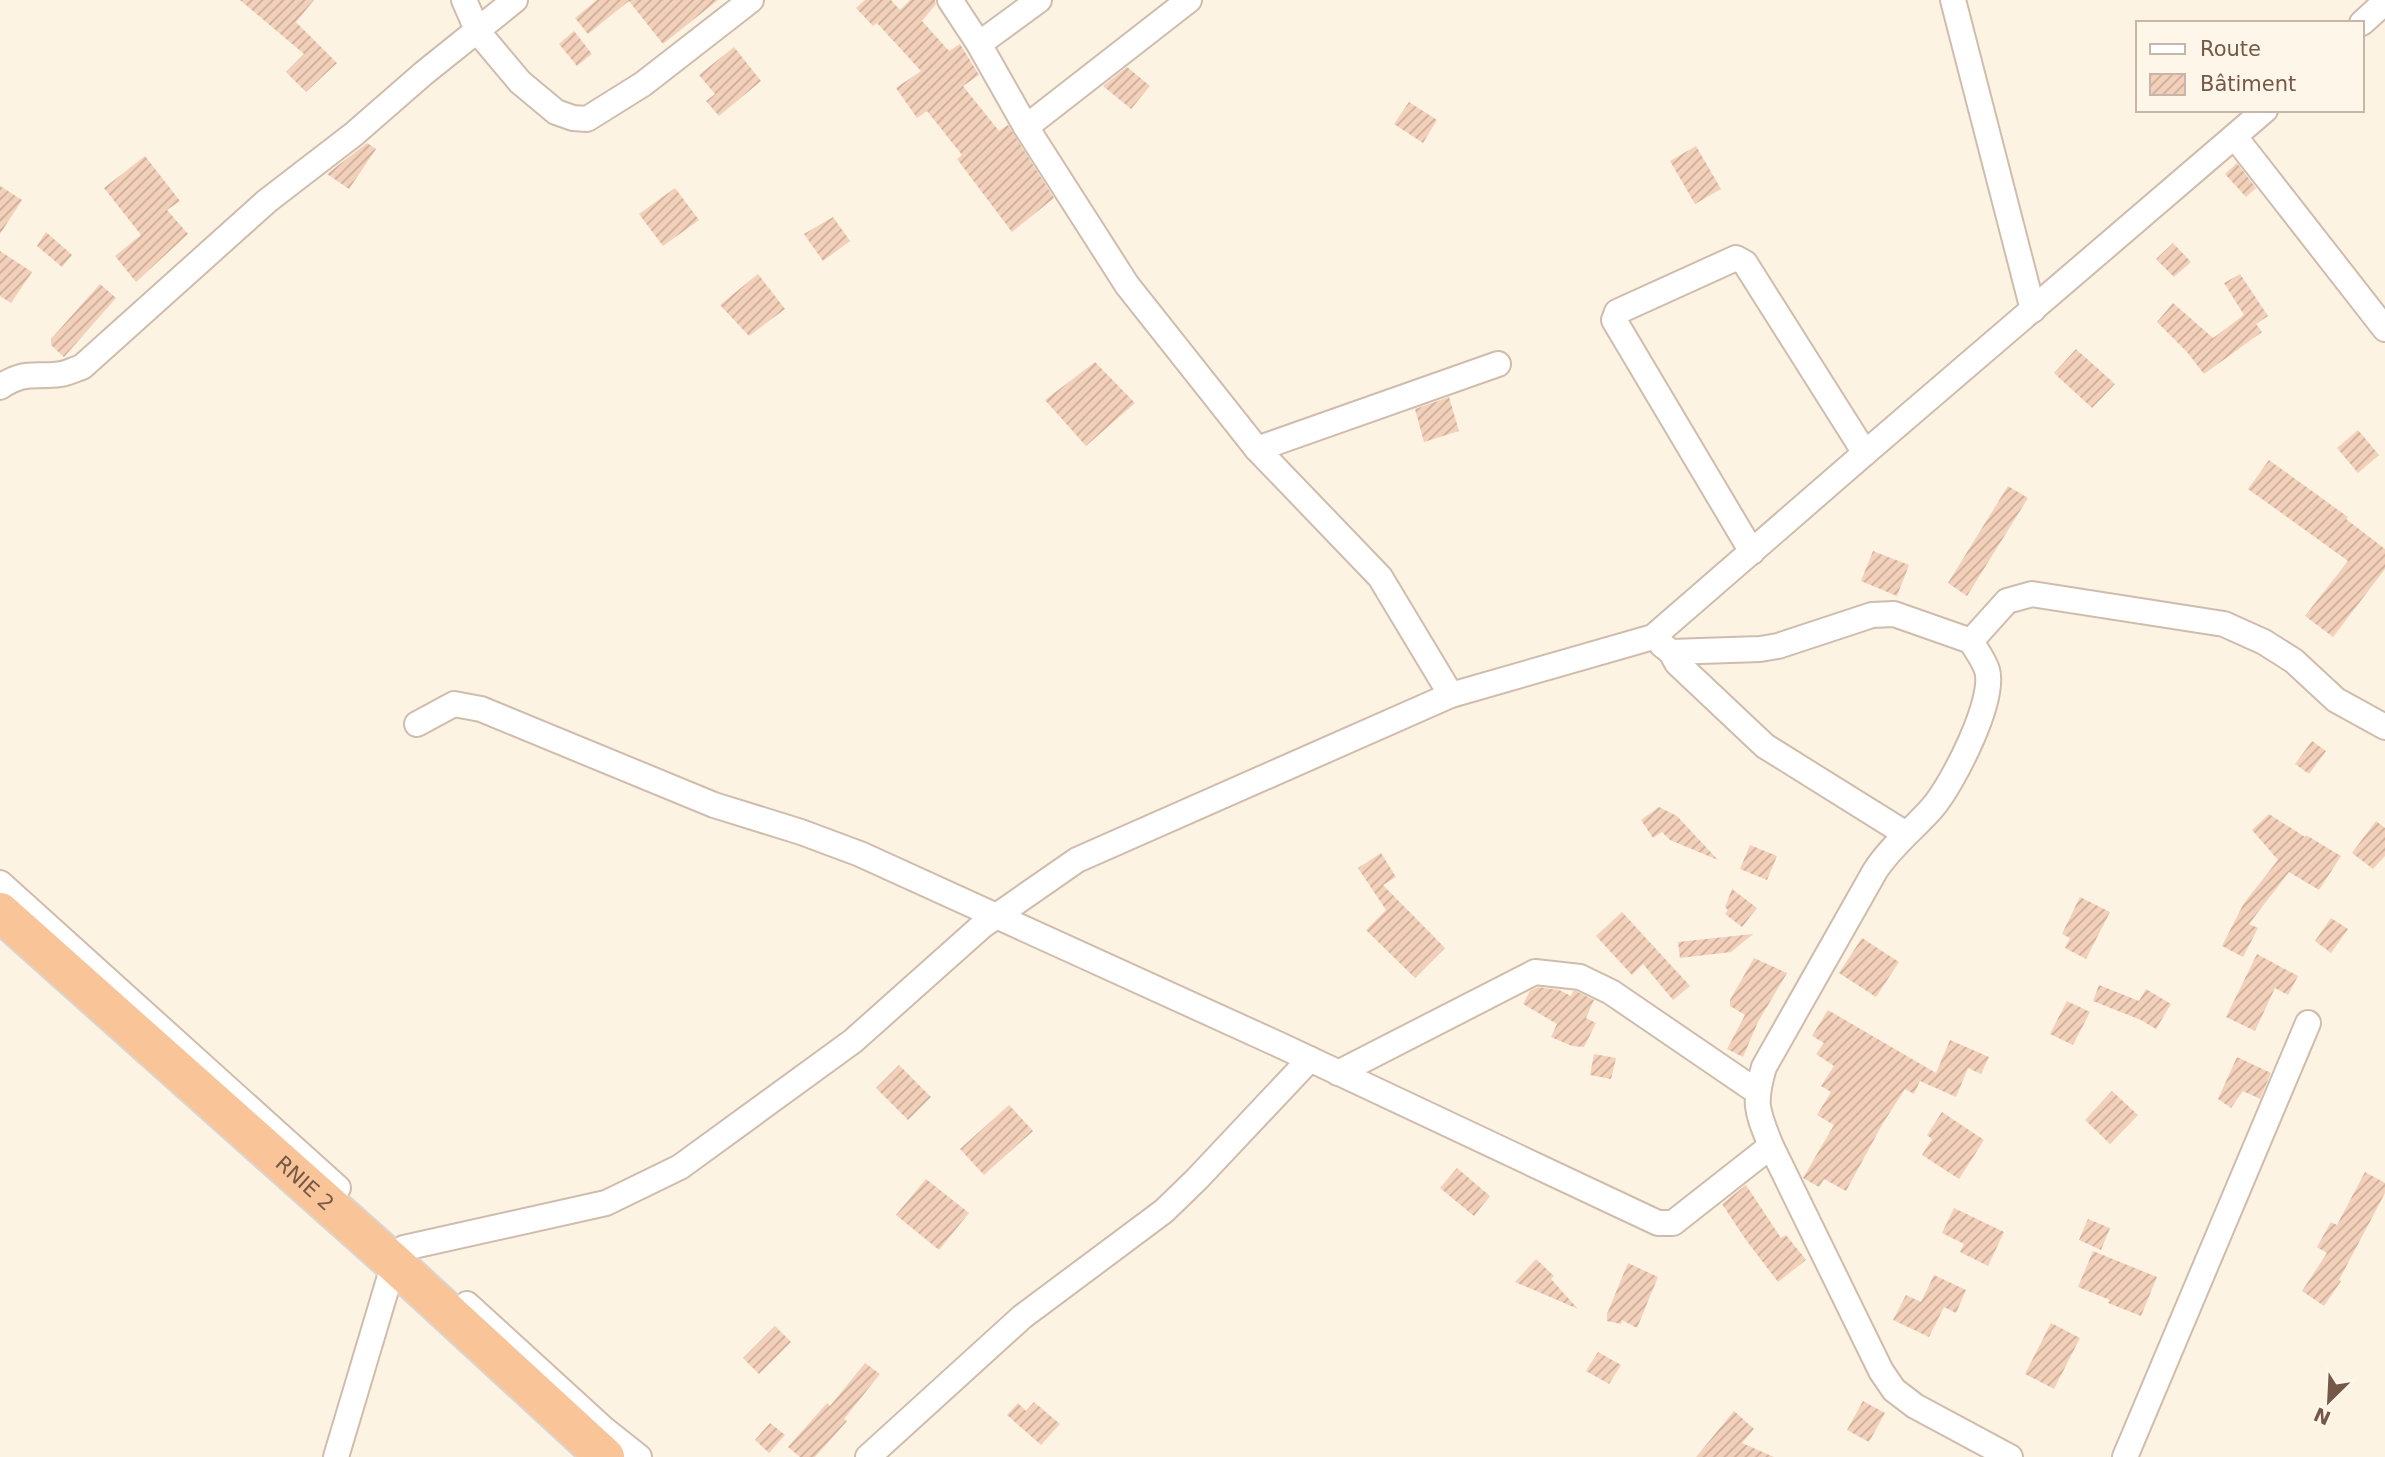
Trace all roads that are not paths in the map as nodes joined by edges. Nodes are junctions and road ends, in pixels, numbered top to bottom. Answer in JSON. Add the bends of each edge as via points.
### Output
{"nodes":[{"id":1,"x":464,"y":0,"type":"edge"},
{"id":2,"x":515,"y":0,"type":"edge"},
{"id":3,"x":751,"y":0,"type":"edge"},
{"id":4,"x":950,"y":0,"type":"edge"},
{"id":5,"x":1039,"y":0,"type":"edge"},
{"id":6,"x":1189,"y":0,"type":"edge"},
{"id":7,"x":1953,"y":0,"type":"edge"},
{"id":8,"x":2385,"y":2,"type":"edge"},
{"id":9,"x":2364,"y":21,"type":"edge"},
{"id":10,"x":478,"y":32,"type":"junction"},
{"id":11,"x":979,"y":44,"type":"junction"},
{"id":12,"x":2263,"y":112,"type":"edge"},
{"id":13,"x":1026,"y":127,"type":"junction"},
{"id":14,"x":2235,"y":137,"type":"junction"},
{"id":15,"x":2034,"y":310,"type":"junction"},
{"id":16,"x":2385,"y":329,"type":"edge"},
{"id":17,"x":1498,"y":364,"type":"dead end"},
{"id":18,"x":0,"y":387,"type":"edge"},
{"id":19,"x":1257,"y":449,"type":"junction"},
{"id":20,"x":1865,"y":453,"type":"junction"},
{"id":21,"x":1752,"y":551,"type":"junction"},
{"id":22,"x":1971,"y":641,"type":"junction"},
{"id":23,"x":1662,"y":644,"type":"junction"},
{"id":24,"x":1451,"y":695,"type":"junction"},
{"id":25,"x":417,"y":724,"type":"dead end"},
{"id":26,"x":2385,"y":727,"type":"edge"},
{"id":27,"x":1906,"y":834,"type":"junction"},
{"id":28,"x":0,"y":883,"type":"edge"},
{"id":29,"x":0,"y":912,"type":"edge"},
{"id":30,"x":996,"y":916,"type":"junction"},
{"id":31,"x":2308,"y":1023,"type":"dead end"},
{"id":32,"x":1310,"y":1059,"type":"junction"},
{"id":33,"x":1338,"y":1073,"type":"junction"},
{"id":34,"x":1756,"y":1091,"type":"junction"},
{"id":35,"x":1771,"y":1146,"type":"junction"},
{"id":36,"x":399,"y":1255,"type":"junction"},
{"id":37,"x":336,"y":1457,"type":"edge"},
{"id":38,"x":605,"y":1457,"type":"edge"},
{"id":39,"x":639,"y":1457,"type":"edge"},
{"id":40,"x":868,"y":1457,"type":"edge"},
{"id":41,"x":2010,"y":1457,"type":"edge"},
{"id":42,"x":2125,"y":1457,"type":"edge"}],
"edges":[{"from":1,"to":10,"type":"street"},
{"from":2,"to":10,"type":"street"},
{"from":3,"to":10,"type":"street","via":[[643,84],[587,119],[556,111],[520,82]]},
{"from":4,"to":11,"type":"street"},
{"from":5,"to":11,"type":"street"},
{"from":6,"to":13,"type":"street"},
{"from":7,"to":15,"type":"street"},
{"from":8,"to":9,"type":"street"},
{"from":10,"to":18,"type":"street","via":[[267,201],[82,367],[61,374],[30,374]]},
{"from":11,"to":13,"type":"street"},
{"from":12,"to":14,"type":"street"},
{"from":13,"to":19,"type":"street","via":[[1127,285]]},
{"from":14,"to":15,"type":"street"},
{"from":14,"to":16,"type":"street"},
{"from":15,"to":20,"type":"street"},
{"from":17,"to":19,"type":"street"},
{"from":19,"to":24,"type":"street","via":[[1380,577]]},
{"from":20,"to":21,"type":"street"},
{"from":20,"to":21,"type":"street","via":[[1741,260],[1736,258],[1617,312],[1614,320]]},
{"from":21,"to":23,"type":"street"},
{"from":22,"to":23,"type":"street","via":[[1884,613],[1779,646]]},
{"from":22,"to":26,"type":"street","via":[[2007,601],[2032,594],[2224,624],[2294,661],[2336,701]]},
{"from":22,"to":27,"type":"street","via":[[1987,670],[1988,694],[1966,753],[1934,806]]},
{"from":23,"to":24,"type":"street"},
{"from":23,"to":27,"type":"street","via":[[1765,746]]},
{"from":24,"to":30,"type":"street","via":[[1077,860]]},
{"from":25,"to":30,"type":"street","via":[[454,705],[481,709],[714,805],[860,854]]},
{"from":27,"to":34,"type":"street","via":[[1875,871],[1764,1067]]},
{"from":28,"to":36,"type":"street"},
{"from":29,"to":36,"type":"highway","name":"RNIE 2","number":"RNIE 2"},
{"from":30,"to":32,"type":"street"},
{"from":30,"to":36,"type":"street","via":[[853,1041],[680,1167],[606,1203]]},
{"from":31,"to":42,"type":"street"},
{"from":32,"to":33,"type":"street"},
{"from":32,"to":40,"type":"street","via":[[1164,1211],[1022,1317]]},
{"from":33,"to":34,"type":"street","via":[[1535,972],[1580,977],[1611,992]]},
{"from":33,"to":35,"type":"street","via":[[1658,1223],[1673,1223]]},
{"from":34,"to":35,"type":"street","via":[[1758,1112]]},
{"from":35,"to":41,"type":"street","via":[[1894,1390]]},
{"from":36,"to":37,"type":"street"},
{"from":36,"to":38,"type":"highway","name":"RNIE 2","number":"RNIE 2"},
{"from":36,"to":39,"type":"street"}]}
